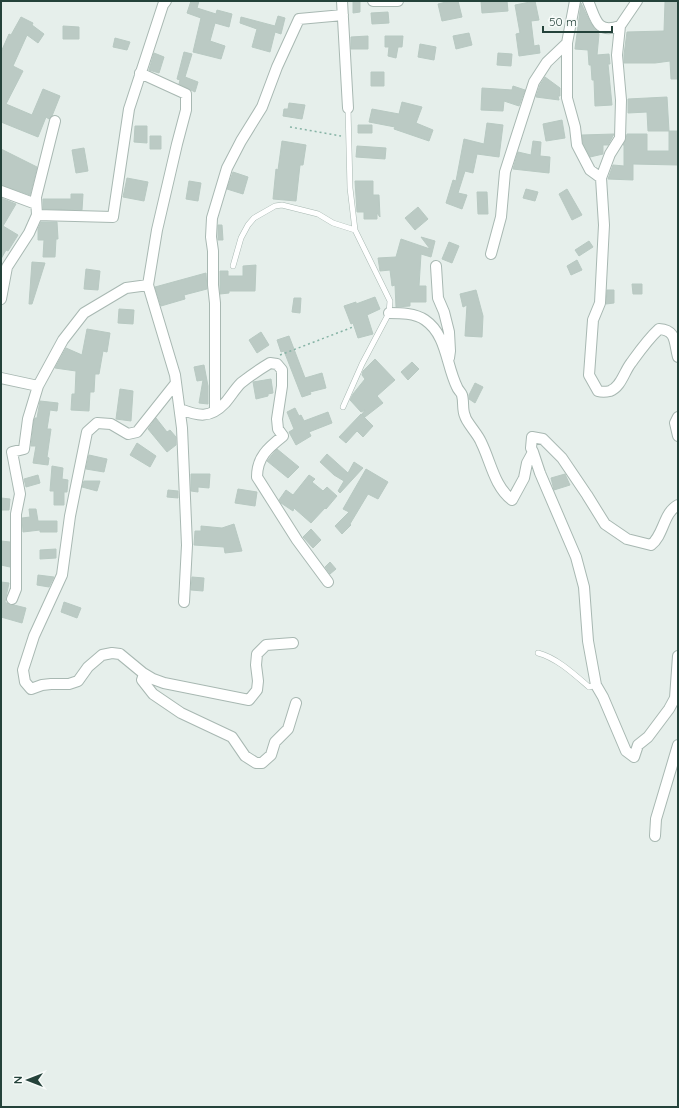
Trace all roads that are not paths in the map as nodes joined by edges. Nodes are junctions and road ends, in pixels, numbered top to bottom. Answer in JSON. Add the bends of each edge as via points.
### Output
{"nodes":[{"id":1,"x":166,"y":1,"type":"edge"},
{"id":2,"x":342,"y":1,"type":"edge"},
{"id":3,"x":373,"y":1,"type":"edge"},
{"id":4,"x":398,"y":1,"type":"edge"},
{"id":5,"x":575,"y":1,"type":"edge"},
{"id":6,"x":588,"y":1,"type":"edge"},
{"id":7,"x":637,"y":1,"type":"edge"},
{"id":8,"x":343,"y":15,"type":"junction"},
{"id":9,"x":620,"y":26,"type":"junction"},
{"id":10,"x":567,"y":43,"type":"junction"},
{"id":11,"x":140,"y":73,"type":"junction"},
{"id":12,"x":348,"y":108,"type":"joint"},
{"id":13,"x":55,"y":121,"type":"dead end"},
{"id":14,"x":601,"y":178,"type":"junction"},
{"id":15,"x":1,"y":191,"type":"edge"},
{"id":16,"x":36,"y":204,"type":"junction"},
{"id":17,"x":37,"y":215,"type":"junction"},
{"id":18,"x":355,"y":230,"type":"junction"},
{"id":19,"x":491,"y":254,"type":"dead end"},
{"id":20,"x":233,"y":266,"type":"dead end"},
{"id":21,"x":436,"y":266,"type":"dead end"},
{"id":22,"x":148,"y":285,"type":"junction"},
{"id":23,"x":1,"y":299,"type":"edge"},
{"id":24,"x":389,"y":312,"type":"junction"},
{"id":25,"x":678,"y":357,"type":"edge"},
{"id":26,"x":448,"y":362,"type":"junction"},
{"id":27,"x":1,"y":378,"type":"edge"},
{"id":28,"x":176,"y":384,"type":"junction"},
{"id":29,"x":38,"y":386,"type":"junction"},
{"id":30,"x":343,"y":407,"type":"dead end"},
{"id":31,"x":180,"y":409,"type":"junction"},
{"id":32,"x":215,"y":410,"type":"junction"},
{"id":33,"x":678,"y":416,"type":"edge"},
{"id":34,"x":678,"y":436,"type":"edge"},
{"id":35,"x":533,"y":452,"type":"junction"},
{"id":36,"x":678,"y":505,"type":"edge"},
{"id":37,"x":328,"y":582,"type":"dead end"},
{"id":38,"x":12,"y":599,"type":"dead end"},
{"id":39,"x":184,"y":602,"type":"dead end"},
{"id":40,"x":293,"y":644,"type":"dead end"},
{"id":41,"x":538,"y":653,"type":"dead end"},
{"id":42,"x":678,"y":656,"type":"edge"},
{"id":43,"x":144,"y":674,"type":"junction"},
{"id":44,"x":596,"y":685,"type":"junction"},
{"id":45,"x":676,"y":700,"type":"edge"},
{"id":46,"x":296,"y":703,"type":"dead end"},
{"id":47,"x":678,"y":745,"type":"edge"},
{"id":48,"x":655,"y":836,"type":"dead end"}],
"edges":[{"from":1,"to":11,"type":"street"},
{"from":2,"to":8,"type":"street"},
{"from":3,"to":4,"type":"street"},
{"from":5,"to":10,"type":"street"},
{"from":6,"to":9,"type":"street","via":[[602,28],[610,30]]},
{"from":7,"to":9,"type":"street"},
{"from":8,"to":12,"type":"street"},
{"from":8,"to":32,"type":"street","via":[[300,19],[277,67],[262,107],[241,141],[221,187],[212,218],[211,237],[215,302]]},
{"from":9,"to":14,"type":"street","via":[[617,55],[621,100],[620,138],[610,154]]},
{"from":10,"to":14,"type":"street","via":[[567,98],[577,145],[590,170]]},
{"from":10,"to":19,"type":"street","via":[[546,62],[534,82],[505,172],[501,217]]},
{"from":11,"to":17,"type":"street","via":[[129,109],[113,217]]},
{"from":11,"to":22,"type":"street","via":[[186,94],[186,110],[157,230]]},
{"from":12,"to":18,"type":"lane","via":[[350,188]]},
{"from":13,"to":16,"type":"street"},
{"from":14,"to":25,"type":"street","via":[[604,225],[600,303],[592,320],[590,375],[598,391],[611,391],[659,329],[673,335]]},
{"from":15,"to":16,"type":"street"},
{"from":16,"to":17,"type":"street"},
{"from":17,"to":23,"type":"street","via":[[7,267]]},
{"from":18,"to":20,"type":"lane","via":[[333,223],[318,214],[282,205],[275,206],[254,218],[248,225],[241,238]]},
{"from":18,"to":24,"type":"lane","via":[[390,301]]},
{"from":21,"to":26,"type":"street","via":[[438,298],[449,332]]},
{"from":22,"to":28,"type":"street"},
{"from":22,"to":29,"type":"street","via":[[126,288],[84,313],[63,340]]},
{"from":24,"to":26,"type":"street","via":[[423,318],[439,335]]},
{"from":24,"to":30,"type":"lane"},
{"from":26,"to":35,"type":"street","via":[[456,387],[462,395],[465,417],[481,442],[497,482],[505,495],[512,500],[524,478],[527,463]]},
{"from":27,"to":29,"type":"street"},
{"from":28,"to":31,"type":"street"},
{"from":28,"to":43,"type":"street","via":[[137,432],[128,434],[111,424],[97,423],[87,432],[70,516],[62,575],[34,636],[23,670],[25,682],[31,689],[42,685],[68,684],[78,681],[88,667],[102,655],[112,653],[120,654]]},
{"from":29,"to":38,"type":"street","via":[[28,419],[24,448],[12,452],[20,494],[16,514],[16,589]]},
{"from":31,"to":32,"type":"street","via":[[195,415],[209,414]]},
{"from":31,"to":39,"type":"street","via":[[187,545]]},
{"from":32,"to":37,"type":"street","via":[[224,404],[240,384],[270,363],[277,364],[282,370],[277,419],[278,429],[283,436],[270,446],[261,459],[257,467],[257,477],[297,540]]},
{"from":33,"to":34,"type":"street","via":[[675,422]]},
{"from":35,"to":36,"type":"street","via":[[532,437],[543,439],[562,458],[605,524],[628,539],[651,545],[656,541],[673,507]]},
{"from":35,"to":44,"type":"street","via":[[576,557],[584,586],[588,641]]},
{"from":40,"to":43,"type":"street","via":[[266,645],[257,654],[257,690],[249,700],[164,683]]},
{"from":41,"to":44,"type":"lane","via":[[570,671],[588,687]]},
{"from":42,"to":45,"type":"street"},
{"from":43,"to":46,"type":"street","via":[[142,680],[153,694],[181,713],[232,737],[245,756],[256,764],[262,764],[271,755],[275,742],[288,729]]},
{"from":44,"to":45,"type":"street","via":[[626,751],[634,756],[638,745],[648,737]]},
{"from":47,"to":48,"type":"street","via":[[656,819]]}]}
